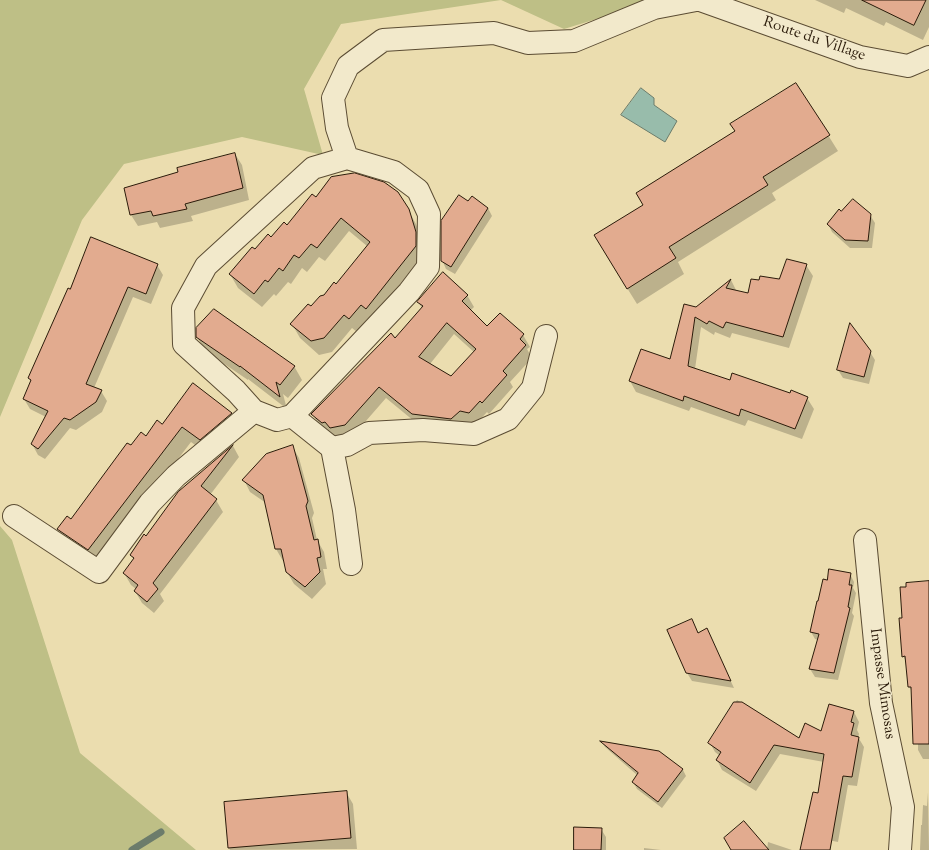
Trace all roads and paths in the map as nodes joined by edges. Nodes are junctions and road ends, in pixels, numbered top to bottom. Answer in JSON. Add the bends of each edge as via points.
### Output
{"nodes":[{"id":1,"x":696,"y":0,"type":"edge"},
{"id":2,"x":700,"y":0,"type":"edge"},
{"id":3,"x":929,"y":57,"type":"edge"},
{"id":4,"x":347,"y":158,"type":"junction"},
{"id":5,"x":546,"y":336,"type":"dead end"},
{"id":6,"x":254,"y":411,"type":"junction"},
{"id":7,"x":292,"y":416,"type":"junction"},
{"id":8,"x":332,"y":448,"type":"junction"},
{"id":9,"x":14,"y":516,"type":"dead end"},
{"id":10,"x":865,"y":540,"type":"dead end"},
{"id":11,"x":351,"y":564,"type":"dead end"},
{"id":12,"x":900,"y":850,"type":"edge"}],
"edges":[{"from":1,"to":4,"type":"street","via":[[654,8],[574,41],[528,43],[494,33],[383,40],[348,66],[333,98],[337,128]]},
{"from":2,"to":3,"type":"street","name":"Route du Village","via":[[860,57],[908,66]]},
{"from":4,"to":6,"type":"street","via":[[313,168],[307,173],[206,266],[183,308],[184,344],[236,391]]},
{"from":4,"to":7,"type":"street","via":[[394,172],[418,190],[429,214],[428,266],[409,292]]},
{"from":5,"to":8,"type":"street","via":[[533,388],[508,419],[474,434],[423,430],[369,433],[346,445]]},
{"from":6,"to":7,"type":"street","via":[[277,420]]},
{"from":6,"to":9,"type":"street","via":[[176,476],[150,504],[99,572]]},
{"from":7,"to":8,"type":"street"},
{"from":8,"to":11,"type":"street"},
{"from":10,"to":12,"type":"street","name":"Impasse Mimosas","via":[[881,703],[903,807]]}]}
